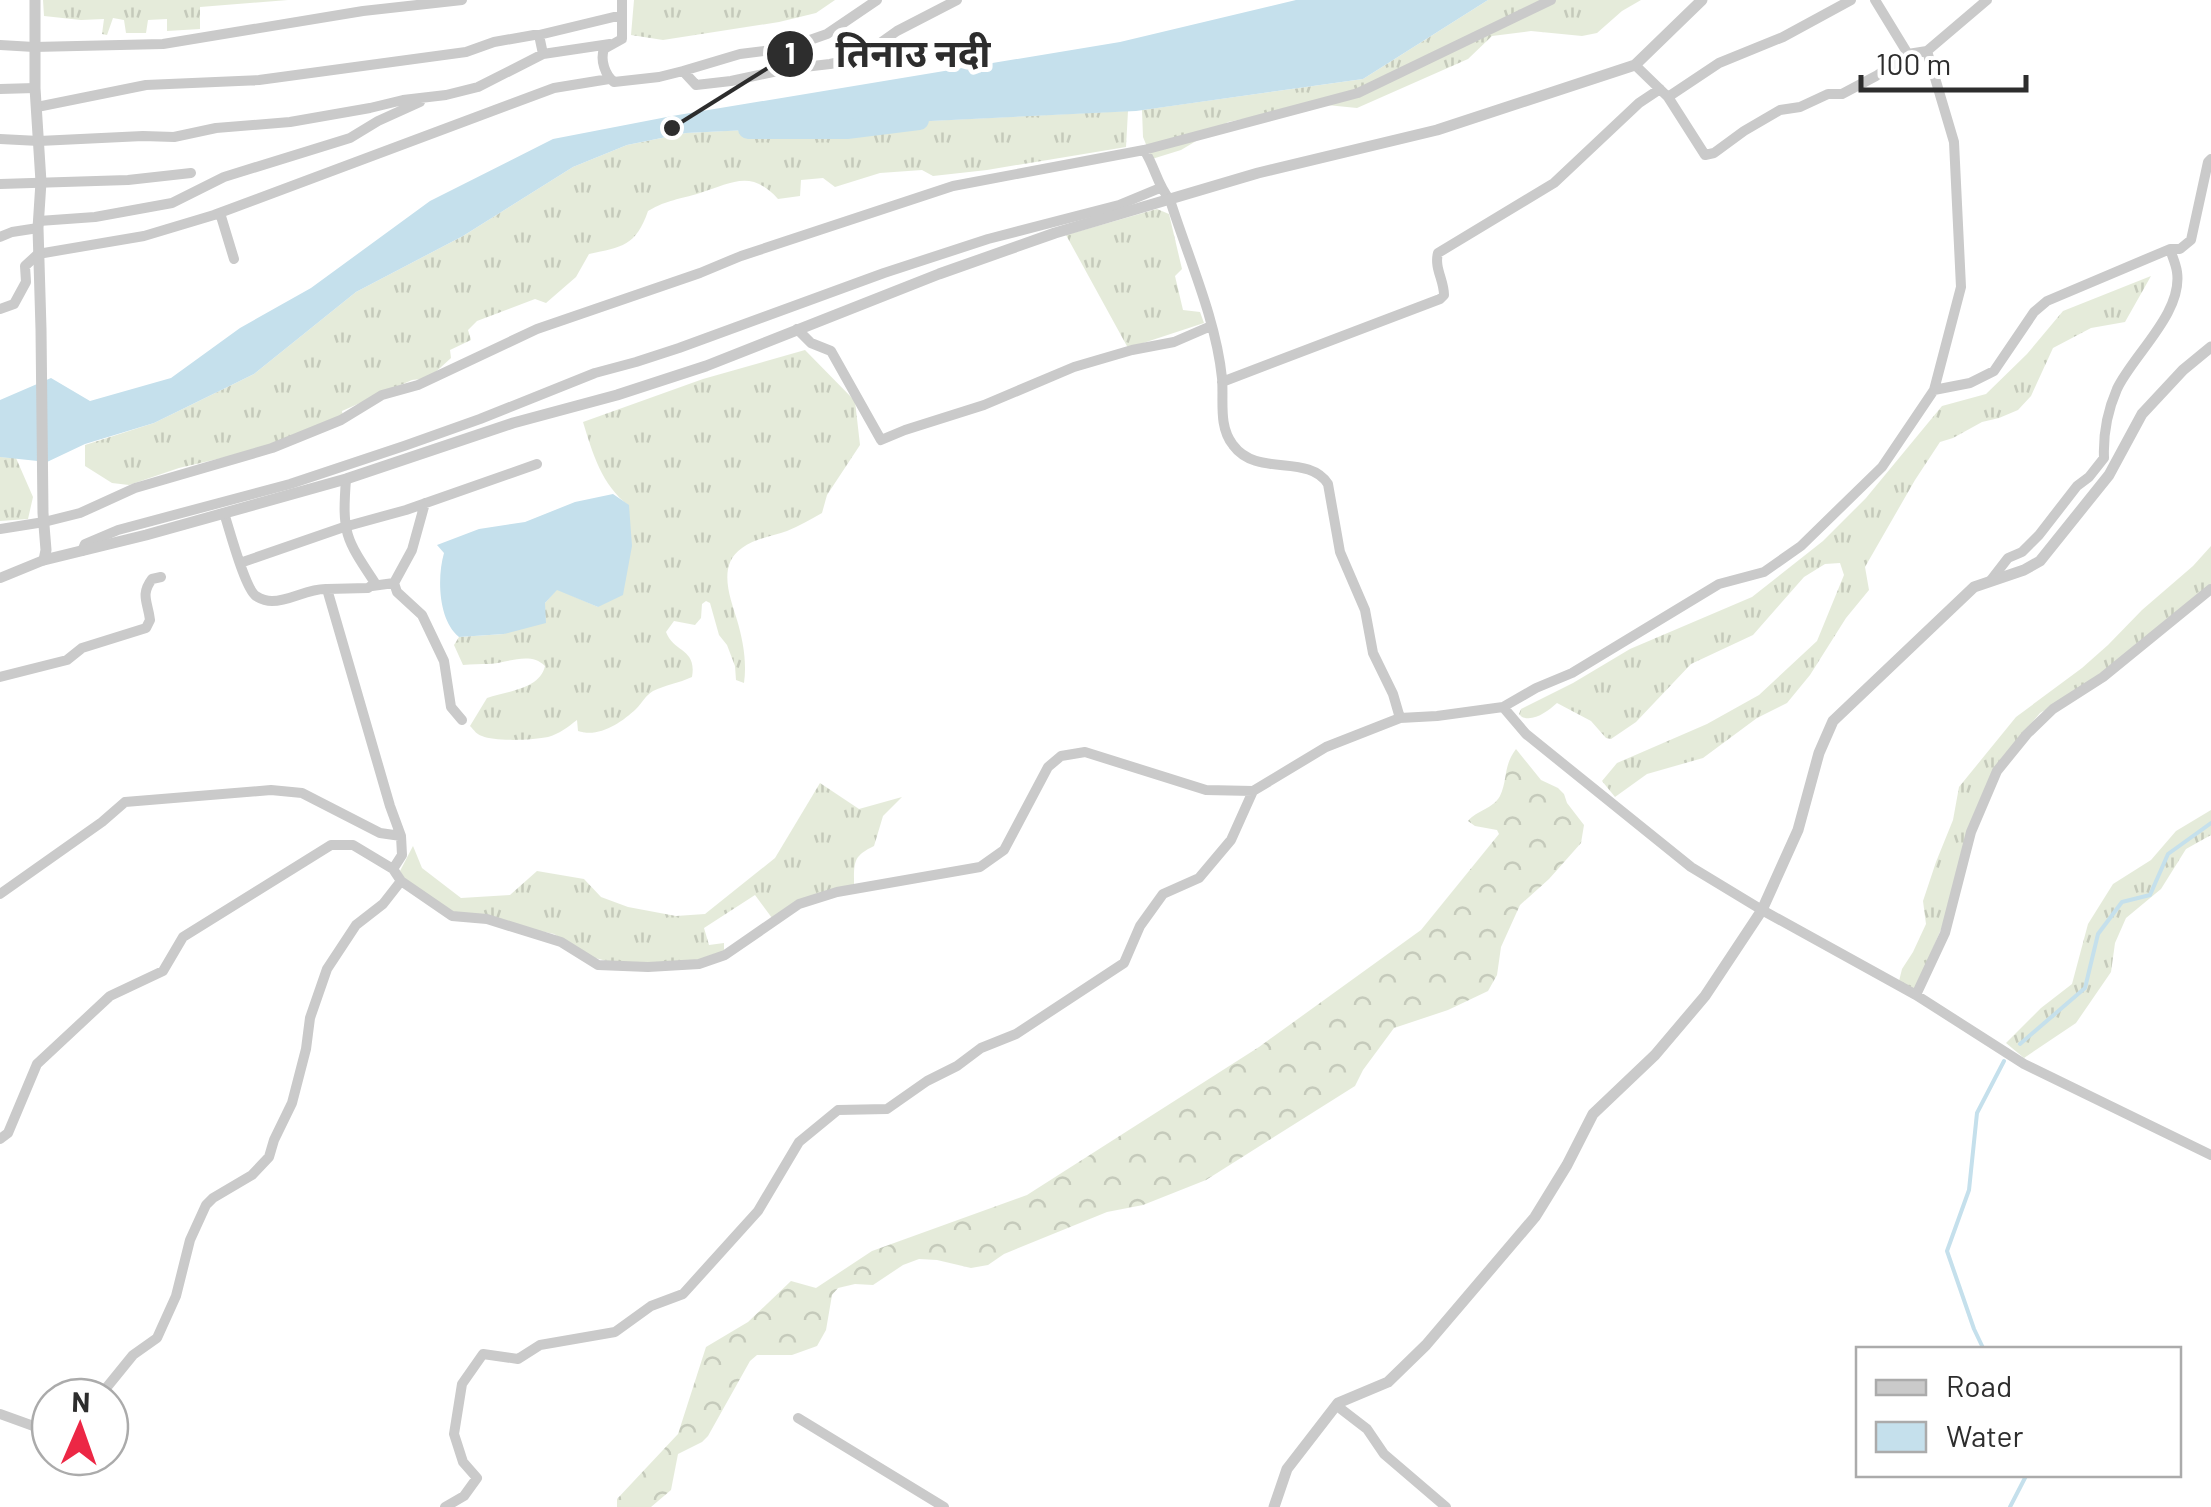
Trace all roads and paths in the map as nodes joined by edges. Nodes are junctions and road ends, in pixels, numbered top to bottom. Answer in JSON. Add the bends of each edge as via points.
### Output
{"nodes":[{"id":1,"x":35,"y":0,"type":"edge"},
{"id":2,"x":462,"y":0,"type":"edge"},
{"id":3,"x":622,"y":0,"type":"edge"},
{"id":4,"x":876,"y":0,"type":"edge"},
{"id":5,"x":957,"y":0,"type":"edge"},
{"id":6,"x":1551,"y":0,"type":"edge"},
{"id":7,"x":1702,"y":0,"type":"edge"},
{"id":8,"x":1851,"y":0,"type":"edge"},
{"id":9,"x":1875,"y":0,"type":"edge"},
{"id":10,"x":1987,"y":0,"type":"edge"},
{"id":11,"x":622,"y":15,"type":"junction"},
{"id":12,"x":539,"y":35,"type":"junction"},
{"id":13,"x":610,"y":44,"type":"junction"},
{"id":14,"x":0,"y":45,"type":"edge"},
{"id":15,"x":34,"y":47,"type":"junction"},
{"id":16,"x":1927,"y":51,"type":"junction"},
{"id":17,"x":542,"y":54,"type":"junction"},
{"id":18,"x":1908,"y":54,"type":"junction"},
{"id":19,"x":1635,"y":65,"type":"junction"},
{"id":20,"x":682,"y":71,"type":"junction"},
{"id":21,"x":610,"y":79,"type":"junction"},
{"id":22,"x":35,"y":88,"type":"junction"},
{"id":23,"x":0,"y":89,"type":"edge"},
{"id":24,"x":1664,"y":93,"type":"junction"},
{"id":25,"x":430,"y":97,"type":"junction"},
{"id":26,"x":37,"y":107,"type":"junction"},
{"id":27,"x":0,"y":139,"type":"edge"},
{"id":28,"x":39,"y":141,"type":"junction"},
{"id":29,"x":1144,"y":150,"type":"junction"},
{"id":30,"x":2211,"y":159,"type":"edge"},
{"id":31,"x":191,"y":173,"type":"dead end"},
{"id":32,"x":41,"y":182,"type":"junction"},
{"id":33,"x":0,"y":184,"type":"edge"},
{"id":34,"x":1160,"y":188,"type":"junction"},
{"id":35,"x":1170,"y":200,"type":"junction"},
{"id":36,"x":220,"y":213,"type":"junction"},
{"id":37,"x":39,"y":224,"type":"junction"},
{"id":38,"x":6,"y":230,"type":"edge"},
{"id":39,"x":0,"y":237,"type":"edge"},
{"id":40,"x":2170,"y":249,"type":"junction"},
{"id":41,"x":38,"y":254,"type":"junction"},
{"id":42,"x":234,"y":259,"type":"dead end"},
{"id":43,"x":0,"y":309,"type":"edge"},
{"id":44,"x":1211,"y":326,"type":"junction"},
{"id":45,"x":797,"y":329,"type":"junction"},
{"id":46,"x":2211,"y":347,"type":"edge"},
{"id":47,"x":1222,"y":382,"type":"junction"},
{"id":48,"x":1934,"y":390,"type":"junction"},
{"id":49,"x":538,"y":464,"type":"dead end"},
{"id":50,"x":346,"y":479,"type":"junction"},
{"id":51,"x":426,"y":503,"type":"junction"},
{"id":52,"x":224,"y":513,"type":"junction"},
{"id":53,"x":43,"y":517,"type":"junction"},
{"id":54,"x":344,"y":527,"type":"junction"},
{"id":55,"x":0,"y":529,"type":"edge"},
{"id":56,"x":82,"y":551,"type":"junction"},
{"id":57,"x":44,"y":560,"type":"junction"},
{"id":58,"x":240,"y":563,"type":"junction"},
{"id":59,"x":161,"y":577,"type":"dead end"},
{"id":60,"x":0,"y":578,"type":"edge"},
{"id":61,"x":1991,"y":580,"type":"junction"},
{"id":62,"x":394,"y":584,"type":"junction"},
{"id":63,"x":372,"y":586,"type":"junction"},
{"id":64,"x":327,"y":589,"type":"junction"},
{"id":65,"x":2211,"y":589,"type":"edge"},
{"id":66,"x":0,"y":677,"type":"edge"},
{"id":67,"x":1503,"y":707,"type":"junction"},
{"id":68,"x":1400,"y":718,"type":"junction"},
{"id":69,"x":462,"y":720,"type":"dead end"},
{"id":70,"x":1253,"y":791,"type":"junction"},
{"id":71,"x":401,"y":836,"type":"junction"},
{"id":72,"x":393,"y":869,"type":"junction"},
{"id":73,"x":401,"y":881,"type":"junction"},
{"id":74,"x":0,"y":894,"type":"edge"},
{"id":75,"x":1762,"y":910,"type":"junction"},
{"id":76,"x":1916,"y":995,"type":"junction"},
{"id":77,"x":0,"y":1139,"type":"edge"},
{"id":78,"x":2211,"y":1155,"type":"edge"},
{"id":79,"x":115,"y":1377,"type":"edge"},
{"id":80,"x":1338,"y":1402,"type":"junction"},
{"id":81,"x":0,"y":1414,"type":"edge"},
{"id":82,"x":798,"y":1418,"type":"dead end"},
{"id":83,"x":30,"y":1425,"type":"edge"},
{"id":84,"x":445,"y":1507,"type":"edge"},
{"id":85,"x":944,"y":1507,"type":"edge"},
{"id":86,"x":1274,"y":1507,"type":"edge"},
{"id":87,"x":1446,"y":1507,"type":"edge"}],
"edges":[{"from":1,"to":15,"type":"street"},
{"from":2,"to":15,"type":"street","via":[[163,44]]},
{"from":3,"to":11,"type":"street"},
{"from":4,"to":20,"type":"street","via":[[827,34]]},
{"from":5,"to":20,"type":"street","via":[[858,58],[696,85]]},
{"from":6,"to":29,"type":"street","via":[[1358,93]]},
{"from":7,"to":19,"type":"street"},
{"from":8,"to":24,"type":"street"},
{"from":9,"to":18,"type":"street"},
{"from":10,"to":16,"type":"street"},
{"from":11,"to":12,"type":"street"},
{"from":11,"to":13,"type":"street","via":[[622,39]]},
{"from":12,"to":17,"type":"street"},
{"from":12,"to":26,"type":"street","via":[[466,52],[260,80],[146,85]]},
{"from":13,"to":17,"type":"street"},
{"from":13,"to":21,"type":"street","via":[[601,56]]},
{"from":14,"to":15,"type":"street"},
{"from":15,"to":22,"type":"street"},
{"from":16,"to":18,"type":"street"},
{"from":16,"to":48,"type":"street","via":[[1954,142],[1960,286]]},
{"from":17,"to":25,"type":"street","via":[[478,86]]},
{"from":18,"to":24,"type":"street","via":[[1842,94],[1780,110],[1705,155]]},
{"from":19,"to":24,"type":"street"},
{"from":19,"to":35,"type":"street","via":[[1438,130]]},
{"from":20,"to":21,"type":"street"},
{"from":21,"to":36,"type":"street","via":[[554,88]]},
{"from":22,"to":23,"type":"street"},
{"from":22,"to":26,"type":"street"},
{"from":24,"to":47,"type":"street","via":[[1638,104],[1554,184],[1438,253],[1440,298]]},
{"from":25,"to":28,"type":"street","via":[[174,137]]},
{"from":25,"to":37,"type":"street","via":[[350,138],[224,178],[172,203]]},
{"from":26,"to":28,"type":"street"},
{"from":27,"to":28,"type":"street"},
{"from":28,"to":32,"type":"street"},
{"from":29,"to":34,"type":"street"},
{"from":29,"to":53,"type":"street","via":[[953,186],[758,250],[537,330],[272,448],[135,488],[80,513]]},
{"from":30,"to":40,"type":"street","via":[[2192,240]]},
{"from":31,"to":32,"type":"street"},
{"from":32,"to":33,"type":"street"},
{"from":32,"to":37,"type":"street"},
{"from":34,"to":35,"type":"street"},
{"from":34,"to":56,"type":"street","via":[[884,273],[290,484],[118,530],[84,544]]},
{"from":35,"to":44,"type":"street"},
{"from":35,"to":45,"type":"street","via":[[1022,245]]},
{"from":36,"to":41,"type":"street","via":[[144,236]]},
{"from":36,"to":42,"type":"street"},
{"from":37,"to":38,"type":"street"},
{"from":37,"to":41,"type":"street"},
{"from":38,"to":39,"type":"street"},
{"from":40,"to":48,"type":"street","via":[[2047,300],[1994,371],[1970,384]]},
{"from":40,"to":61,"type":"street","via":[[2178,273],[2175,294],[2118,389],[2103,435],[2104,458]]},
{"from":41,"to":43,"type":"street","via":[[25,266],[26,282],[14,304]]},
{"from":41,"to":53,"type":"street"},
{"from":44,"to":45,"type":"street","via":[[1074,367],[881,440],[831,352]]},
{"from":44,"to":47,"type":"street"},
{"from":45,"to":50,"type":"street","via":[[706,366]]},
{"from":46,"to":61,"type":"street","via":[[2142,414],[2109,475],[2040,560]]},
{"from":47,"to":68,"type":"street","via":[[1225,429],[1236,449],[1256,463],[1325,478],[1340,552]]},
{"from":48,"to":67,"type":"street","via":[[1882,467],[1801,546],[1764,572],[1719,584]]},
{"from":49,"to":51,"type":"street"},
{"from":50,"to":52,"type":"street"},
{"from":50,"to":54,"type":"street"},
{"from":51,"to":54,"type":"street"},
{"from":51,"to":62,"type":"street"},
{"from":52,"to":56,"type":"street"},
{"from":52,"to":58,"type":"street"},
{"from":53,"to":55,"type":"street"},
{"from":53,"to":57,"type":"street"},
{"from":54,"to":58,"type":"street"},
{"from":54,"to":63,"type":"street"},
{"from":56,"to":57,"type":"street"},
{"from":57,"to":60,"type":"street"},
{"from":58,"to":64,"type":"street","via":[[250,589],[272,601]]},
{"from":59,"to":66,"type":"street","via":[[145,588],[146,628],[82,648],[67,660]]},
{"from":61,"to":75,"type":"street","via":[[1974,587],[1834,720],[1798,830]]},
{"from":62,"to":63,"type":"street"},
{"from":62,"to":69,"type":"street","via":[[422,615],[444,661],[451,707]]},
{"from":63,"to":64,"type":"street"},
{"from":64,"to":71,"type":"street"},
{"from":65,"to":76,"type":"street","via":[[2053,709],[1997,771],[1971,832],[1945,932]]},
{"from":67,"to":68,"type":"street"},
{"from":67,"to":75,"type":"street","via":[[1526,734],[1691,867]]},
{"from":68,"to":70,"type":"street","via":[[1326,747]]},
{"from":70,"to":73,"type":"street","via":[[1206,790],[1085,752],[1060,756],[1004,850],[980,867],[799,904],[699,964],[598,964],[561,942],[487,918],[452,916]]},
{"from":70,"to":84,"type":"street","via":[[1231,840],[1199,878],[1163,894],[1124,963],[887,1109],[838,1110],[800,1142],[758,1211],[683,1294],[614,1332],[540,1345],[518,1359],[483,1354],[462,1384],[454,1434],[477,1478]]},
{"from":71,"to":72,"type":"street","via":[[402,854]]},
{"from":71,"to":74,"type":"street","via":[[380,834],[302,793],[124,802]]},
{"from":72,"to":73,"type":"street"},
{"from":72,"to":77,"type":"street","via":[[353,845],[331,844],[184,938],[162,971],[110,996],[37,1064]]},
{"from":73,"to":79,"type":"street","via":[[356,925],[327,970],[296,1090],[268,1157],[206,1205],[158,1338]]},
{"from":75,"to":76,"type":"street"},
{"from":75,"to":80,"type":"street","via":[[1656,1055],[1593,1114],[1535,1216],[1426,1345],[1388,1382]]},
{"from":76,"to":78,"type":"street","via":[[2024,1064]]},
{"from":80,"to":86,"type":"street","via":[[1287,1469]]},
{"from":80,"to":87,"type":"street","via":[[1384,1454]]},
{"from":81,"to":83,"type":"street"},
{"from":82,"to":85,"type":"street"}]}
